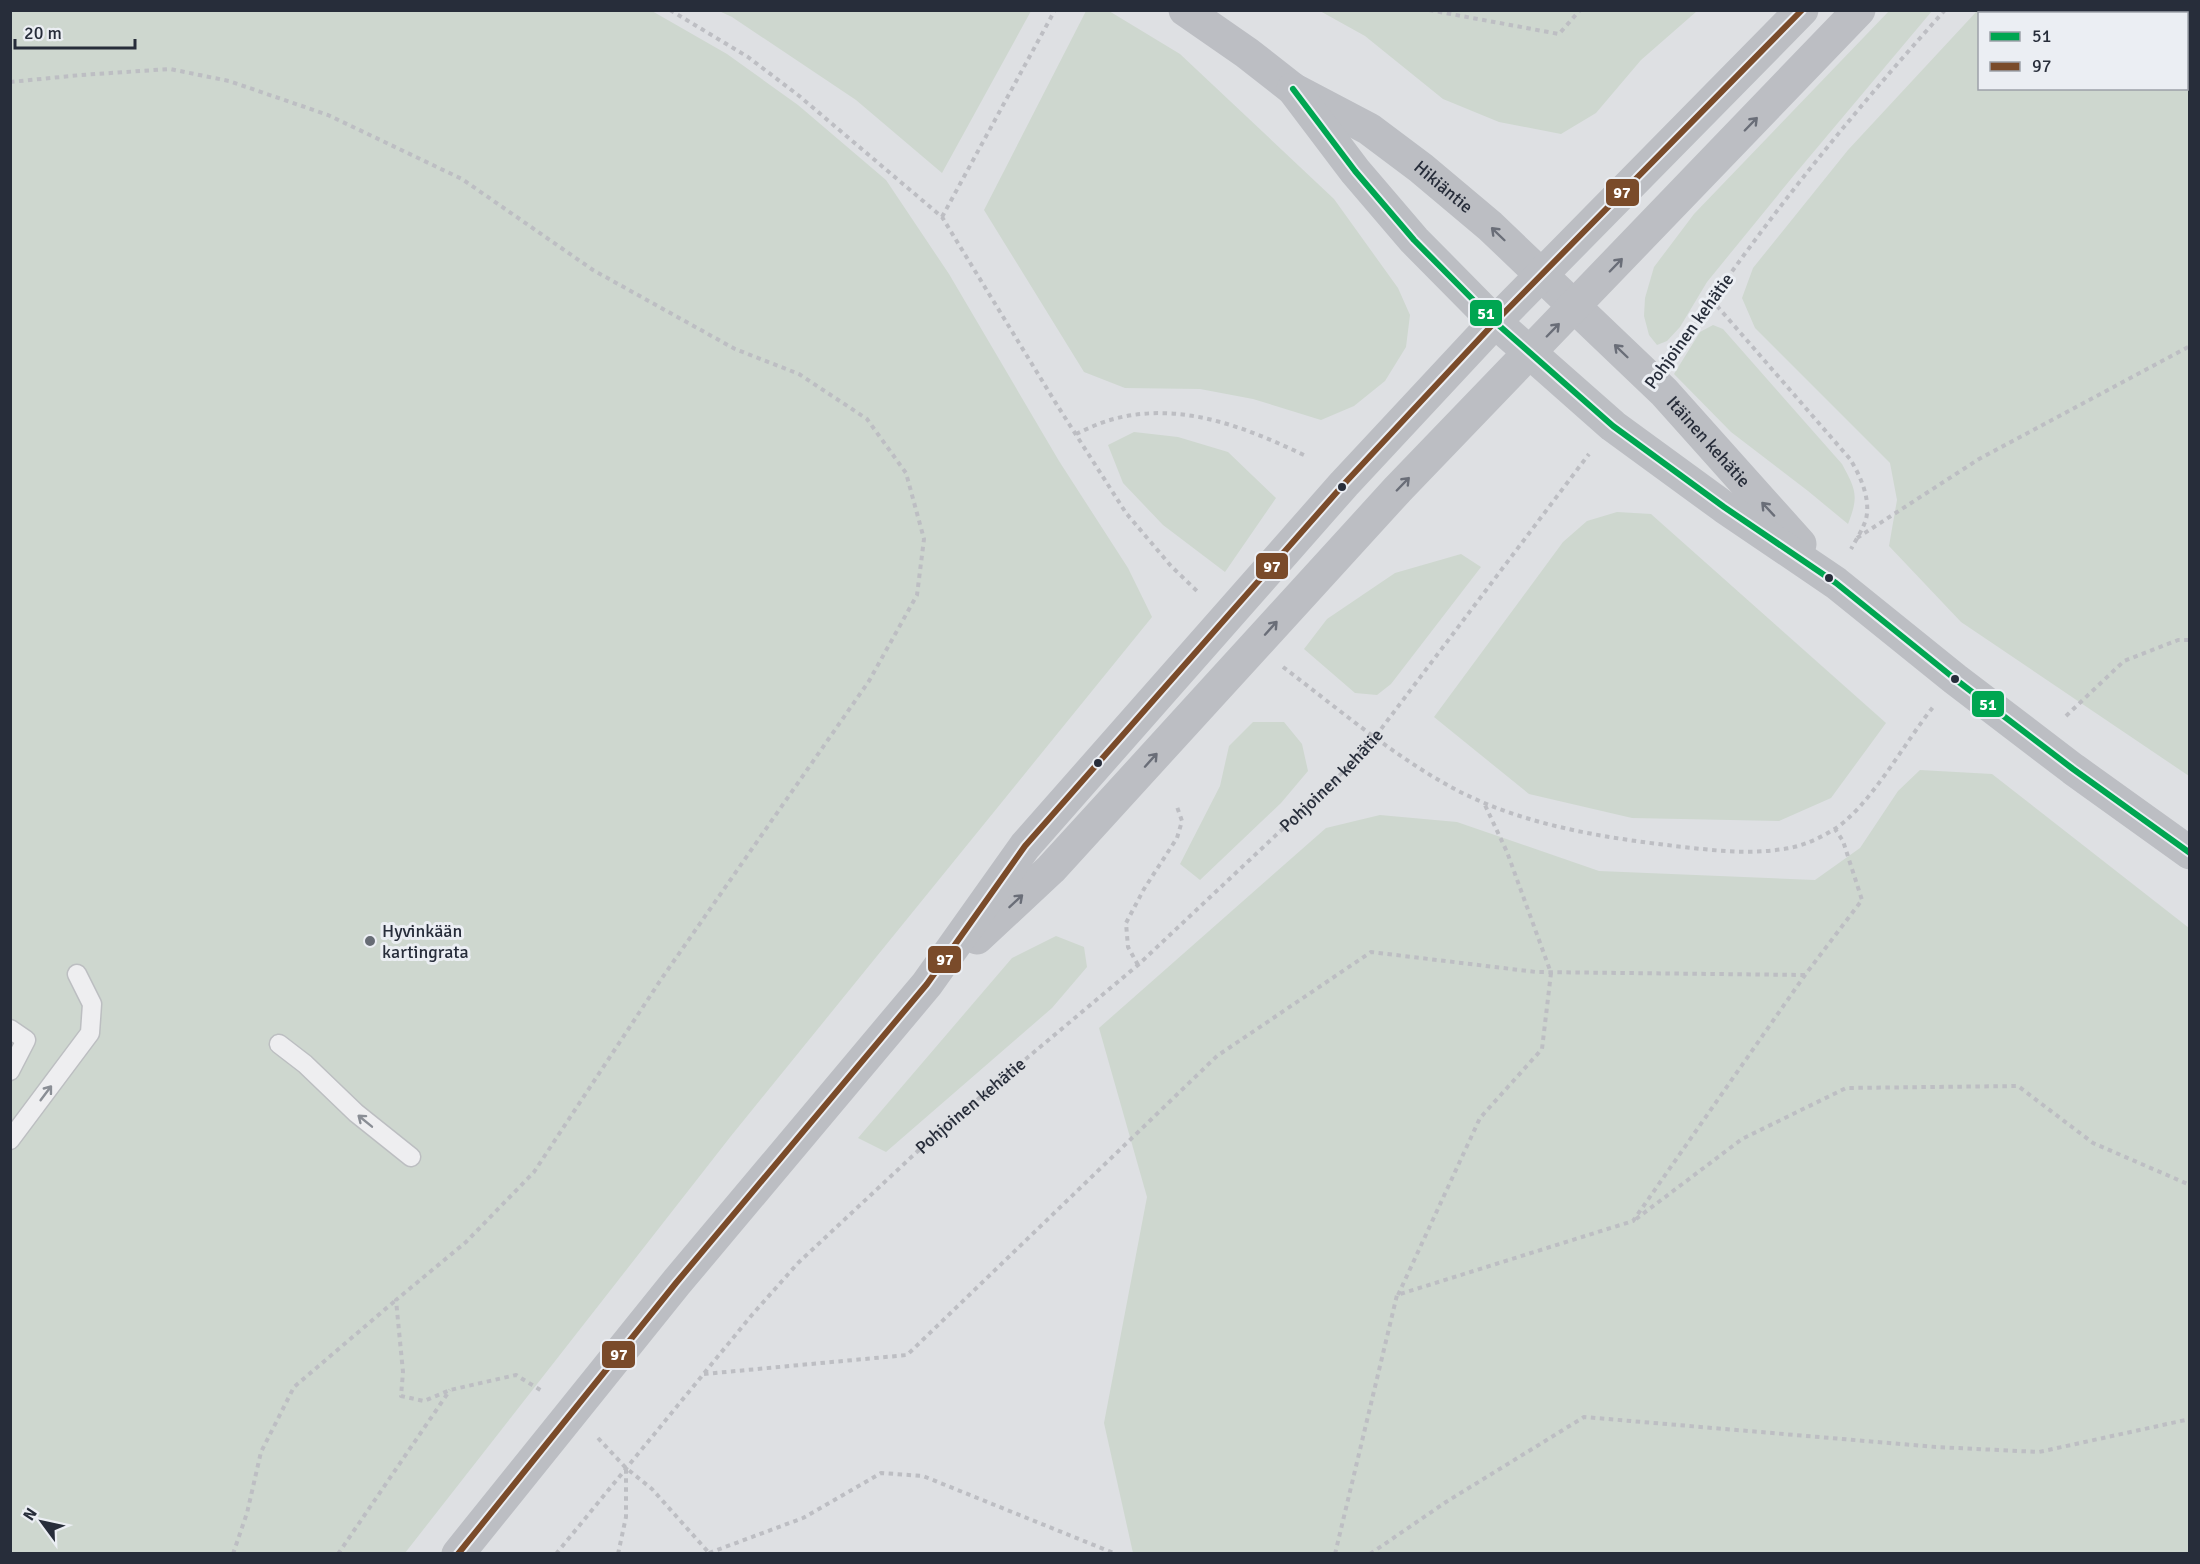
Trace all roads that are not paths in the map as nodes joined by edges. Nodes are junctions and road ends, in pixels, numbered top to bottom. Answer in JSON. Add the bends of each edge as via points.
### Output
{"nodes":[{"id":1,"x":1185,"y":10,"type":"edge"},
{"id":2,"x":1802,"y":10,"type":"edge"},
{"id":3,"x":1859,"y":10,"type":"edge"},
{"id":4,"x":1293,"y":89,"type":"junction"},
{"id":5,"x":1541,"y":274,"type":"junction"},
{"id":6,"x":1575,"y":307,"type":"junction"},
{"id":7,"x":1495,"y":322,"type":"junction"},
{"id":8,"x":1530,"y":353,"type":"junction"},
{"id":9,"x":1836,"y":583,"type":"junction"},
{"id":10,"x":2190,"y":853,"type":"edge"},
{"id":11,"x":77,"y":975,"type":"dead end"},
{"id":12,"x":927,"y":984,"type":"junction"},
{"id":13,"x":10,"y":1029,"type":"edge"},
{"id":14,"x":279,"y":1044,"type":"dead end"},
{"id":15,"x":10,"y":1071,"type":"edge"},
{"id":16,"x":10,"y":1140,"type":"edge"},
{"id":17,"x":411,"y":1157,"type":"dead end"},
{"id":18,"x":458,"y":1554,"type":"edge"}],
"edges":[{"from":1,"to":4,"type":"main road","name":"Hikiäntie"},
{"from":2,"to":5,"type":"main road"},
{"from":6,"to":3,"type":"main road","one_way":true},
{"from":5,"to":4,"type":"main road","name":"Hikiäntie","one_way":true,"via":[[1490,226],[1369,129]]},
{"from":4,"to":7,"type":"main road","name":"Hikiäntie","via":[[1414,240]]},
{"from":5,"to":6,"type":"main road","name":"Hikiäntie"},
{"from":5,"to":7,"type":"main road"},
{"from":8,"to":6,"type":"main road","one_way":true},
{"from":9,"to":6,"type":"main road","name":"Itäinen kehätie","one_way":true,"via":[[1654,382]]},
{"from":7,"to":8,"type":"main road","name":"Itäinen kehätie"},
{"from":7,"to":12,"type":"main road","via":[[1344,484],[1026,846]]},
{"from":8,"to":9,"type":"main road","name":"Itäinen kehätie","via":[[1613,426]]},
{"from":12,"to":8,"type":"main road","one_way":true,"via":[[1052,869],[1398,489]]},
{"from":9,"to":10,"type":"main road","name":"Itäinen kehätie","via":[[1955,679]]},
{"from":16,"to":11,"type":"lane","one_way":true,"via":[[90,1033],[92,1004]]},
{"from":12,"to":18,"type":"main road","via":[[676,1283]]},
{"from":13,"to":15,"type":"lane","via":[[26,1040]]},
{"from":17,"to":14,"type":"lane","one_way":true}]}
